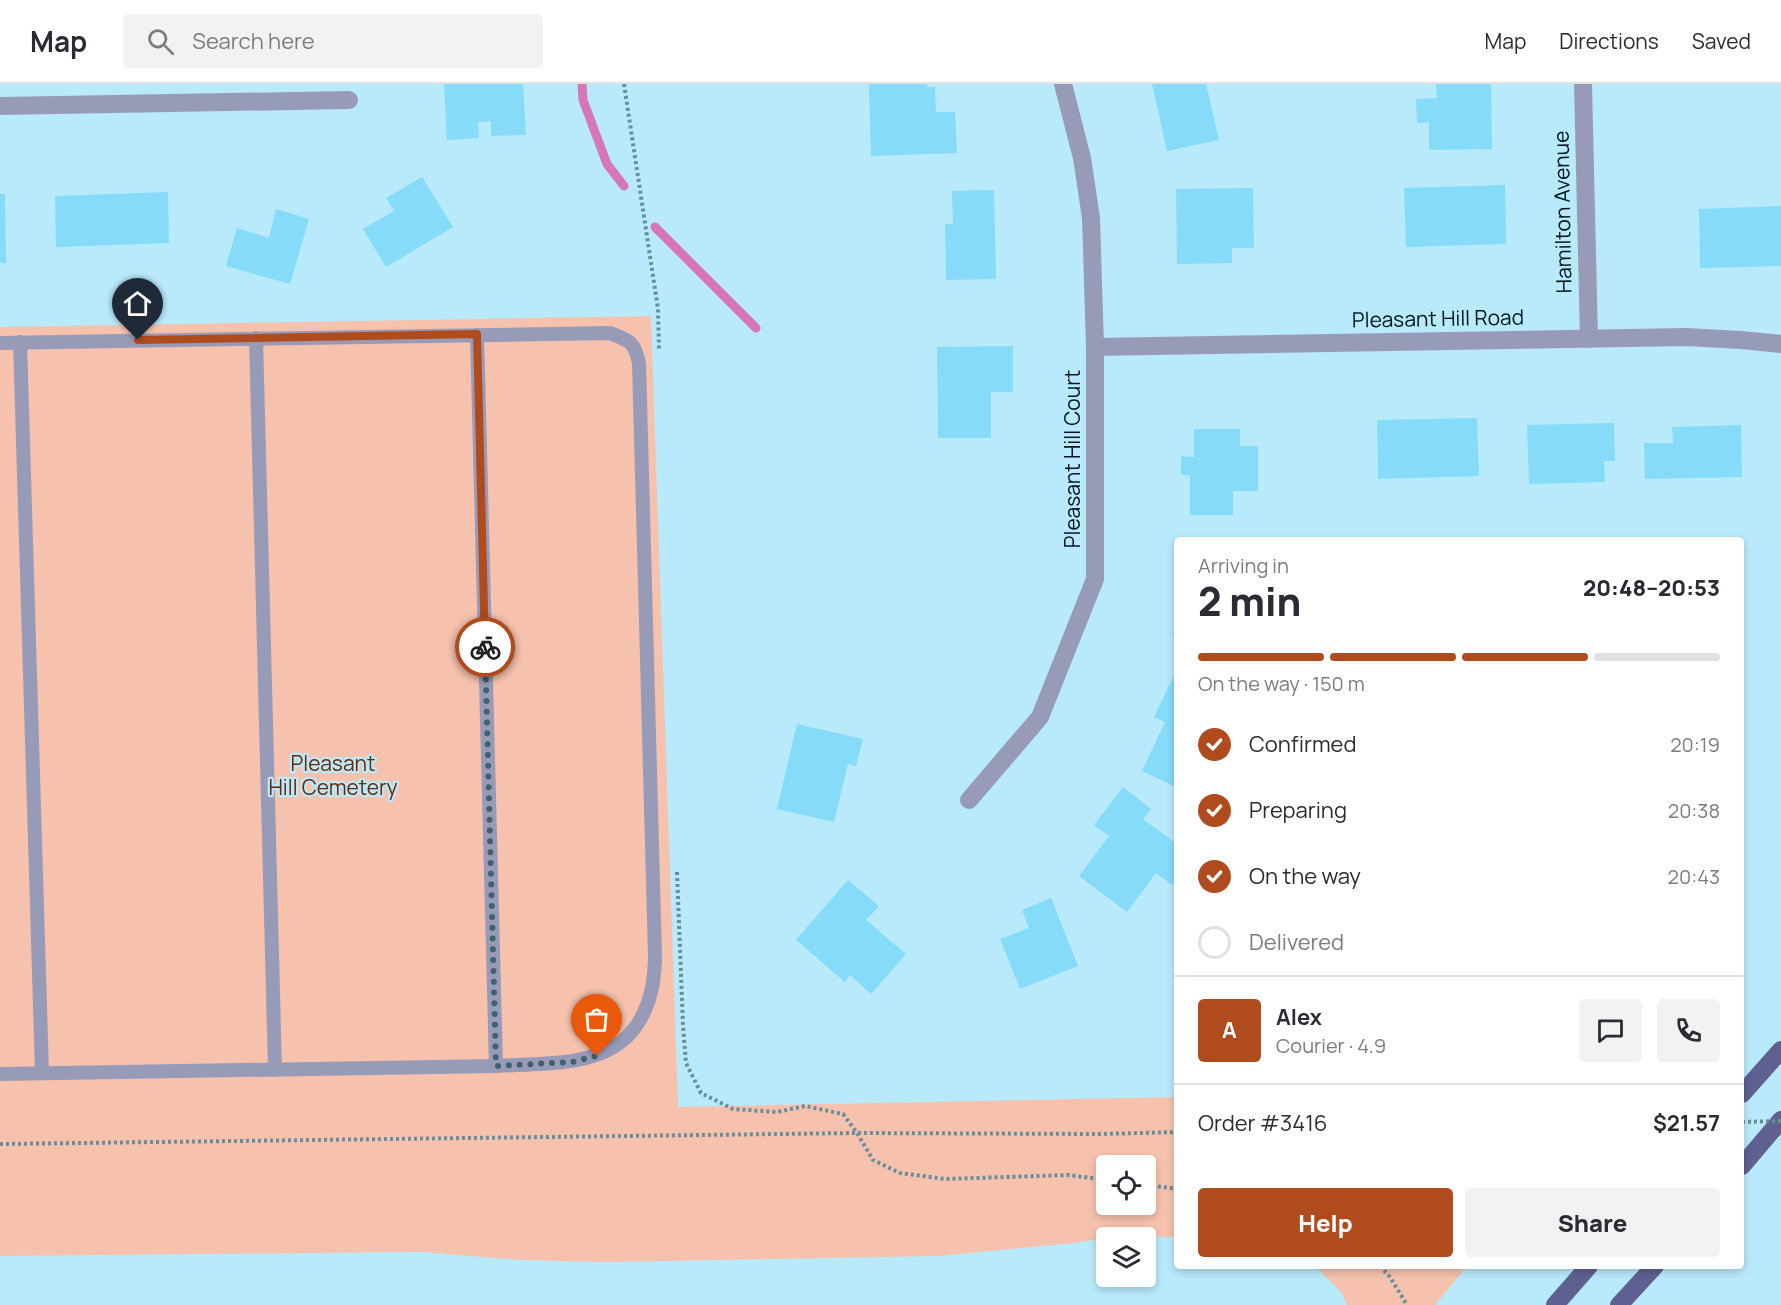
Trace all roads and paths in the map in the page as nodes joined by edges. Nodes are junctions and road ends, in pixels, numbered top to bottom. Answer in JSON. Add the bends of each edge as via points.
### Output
{"nodes":[{"id":1,"x":624,"y":84,"type":"edge"},
{"id":2,"x":1063,"y":84,"type":"edge"},
{"id":3,"x":1583,"y":84,"type":"edge"},
{"id":4,"x":349,"y":100,"type":"dead end"},
{"id":5,"x":0,"y":106,"type":"edge"},
{"id":6,"x":477,"y":334,"type":"junction"},
{"id":7,"x":256,"y":338,"type":"junction"},
{"id":8,"x":1589,"y":339,"type":"junction"},
{"id":9,"x":20,"y":342,"type":"junction"},
{"id":10,"x":0,"y":343,"type":"edge"},
{"id":11,"x":1781,"y":344,"type":"edge"},
{"id":12,"x":1095,"y":347,"type":"junction"},
{"id":13,"x":660,"y":356,"type":"dead end"},
{"id":14,"x":969,"y":800,"type":"dead end"},
{"id":15,"x":677,"y":865,"type":"dead end"},
{"id":16,"x":1781,"y":1050,"type":"edge"},
{"id":17,"x":496,"y":1066,"type":"junction"},
{"id":18,"x":275,"y":1070,"type":"junction"},
{"id":19,"x":42,"y":1073,"type":"junction"},
{"id":20,"x":0,"y":1074,"type":"edge"},
{"id":21,"x":1744,"y":1092,"type":"edge"},
{"id":22,"x":1781,"y":1121,"type":"edge"},
{"id":23,"x":1744,"y":1122,"type":"edge"},
{"id":24,"x":1174,"y":1132,"type":"edge"},
{"id":25,"x":857,"y":1133,"type":"junction"},
{"id":26,"x":0,"y":1144,"type":"edge"},
{"id":27,"x":1744,"y":1164,"type":"edge"},
{"id":28,"x":1096,"y":1179,"type":"edge"},
{"id":29,"x":1156,"y":1186,"type":"edge"},
{"id":30,"x":1174,"y":1188,"type":"edge"},
{"id":31,"x":1383,"y":1269,"type":"edge"},
{"id":32,"x":1586,"y":1269,"type":"edge"},
{"id":33,"x":1652,"y":1269,"type":"edge"},
{"id":34,"x":1407,"y":1305,"type":"edge"},
{"id":35,"x":1555,"y":1305,"type":"edge"},
{"id":36,"x":1619,"y":1305,"type":"edge"}],
"edges":[{"from":1,"to":13,"type":"path","via":[[658,309]]},
{"from":2,"to":12,"type":"street","name":"Pleasant Hill Court","via":[[1082,158],[1091,218]]},
{"from":3,"to":8,"type":"street","name":"Hamilton Avenue"},
{"from":4,"to":5,"type":"street"},
{"from":6,"to":7,"type":"lane"},
{"from":6,"to":17,"type":"lane"},
{"from":6,"to":17,"type":"lane","via":[[610,333],[627,339],[636,348],[656,956],[644,1011],[633,1030],[617,1045],[597,1056],[572,1062]]},
{"from":7,"to":9,"type":"lane"},
{"from":7,"to":18,"type":"lane"},
{"from":8,"to":11,"type":"street","name":"Pleasant Hill Road","via":[[1686,338]]},
{"from":8,"to":12,"type":"street","name":"Pleasant Hill Road"},
{"from":9,"to":10,"type":"lane"},
{"from":9,"to":19,"type":"lane"},
{"from":12,"to":14,"type":"street","name":"Pleasant Hill Court","via":[[1095,579],[1040,717]]},
{"from":15,"to":25,"type":"path","via":[[686,1063],[701,1093],[733,1109],[777,1112],[805,1106],[843,1114]]},
{"from":16,"to":21,"type":"main road"},
{"from":17,"to":18,"type":"lane"},
{"from":18,"to":19,"type":"lane"},
{"from":19,"to":20,"type":"lane"},
{"from":22,"to":23,"type":"path","bridge":true},
{"from":22,"to":27,"type":"main road"},
{"from":24,"to":25,"type":"path"},
{"from":25,"to":26,"type":"path"},
{"from":25,"to":28,"type":"path","via":[[873,1160],[900,1173],[945,1179],[1068,1175]]},
{"from":29,"to":30,"type":"path"},
{"from":31,"to":34,"type":"path"},
{"from":32,"to":35,"type":"main road"},
{"from":33,"to":36,"type":"main road"}]}
